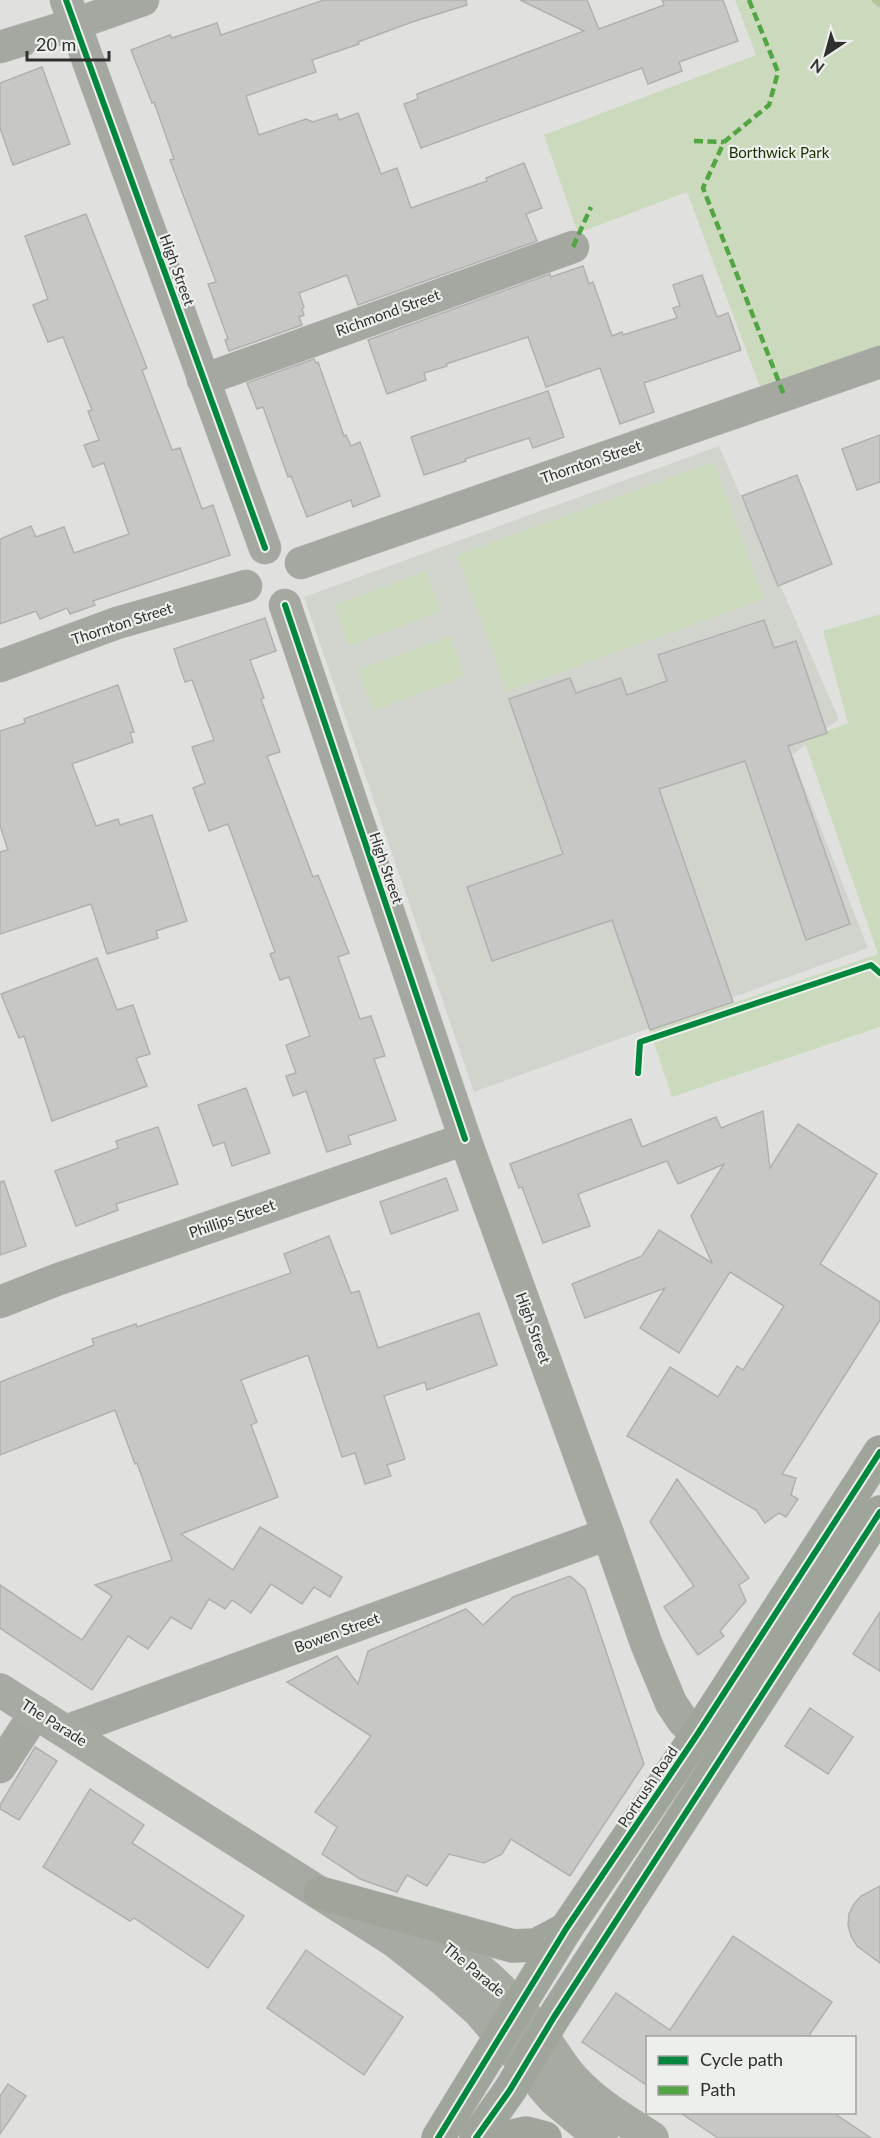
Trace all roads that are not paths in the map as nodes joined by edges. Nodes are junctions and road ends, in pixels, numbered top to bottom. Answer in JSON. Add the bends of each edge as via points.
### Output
{"nodes":[{"id":1,"x":143,"y":0,"type":"edge"},
{"id":2,"x":71,"y":12,"type":"edge"},
{"id":3,"x":0,"y":47,"type":"edge"},
{"id":4,"x":573,"y":247,"type":"dead end"},
{"id":5,"x":880,"y":362,"type":"edge"},
{"id":6,"x":203,"y":380,"type":"junction"},
{"id":7,"x":265,"y":548,"type":"junction"},
{"id":8,"x":301,"y":563,"type":"junction"},
{"id":9,"x":246,"y":586,"type":"junction"},
{"id":10,"x":285,"y":605,"type":"junction"},
{"id":11,"x":0,"y":666,"type":"edge"},
{"id":12,"x":465,"y":1139,"type":"junction"},
{"id":13,"x":0,"y":1302,"type":"edge"},
{"id":14,"x":880,"y":1452,"type":"edge"},
{"id":15,"x":880,"y":1512,"type":"edge"},
{"id":16,"x":608,"y":1534,"type":"junction"},
{"id":17,"x":0,"y":1690,"type":"edge"},
{"id":18,"x":36,"y":1712,"type":"junction"},
{"id":19,"x":66,"y":1731,"type":"junction"},
{"id":20,"x":697,"y":1735,"type":"junction"},
{"id":21,"x":725,"y":1752,"type":"junction"},
{"id":22,"x":0,"y":1767,"type":"edge"},
{"id":23,"x":320,"y":1893,"type":"junction"},
{"id":24,"x":566,"y":1929,"type":"junction"},
{"id":25,"x":517,"y":2007,"type":"junction"},
{"id":26,"x":501,"y":2036,"type":"junction"},
{"id":27,"x":542,"y":2036,"type":"junction"},
{"id":28,"x":526,"y":2064,"type":"junction"},
{"id":29,"x":438,"y":2138,"type":"edge"},
{"id":30,"x":477,"y":2138,"type":"edge"},
{"id":31,"x":503,"y":2138,"type":"edge"},
{"id":32,"x":545,"y":2138,"type":"edge"},
{"id":33,"x":601,"y":2138,"type":"edge"},
{"id":34,"x":652,"y":2138,"type":"edge"}],
"edges":[{"from":1,"to":2,"type":"street"},
{"from":2,"to":3,"type":"street"},
{"from":2,"to":6,"type":"street","name":"High Street"},
{"from":4,"to":6,"type":"street","name":"Richmond Street"},
{"from":5,"to":8,"type":"street","name":"Thornton Street"},
{"from":6,"to":7,"type":"street","name":"High Street"},
{"from":7,"to":8,"type":"street","via":[[290,551]]},
{"from":7,"to":9,"type":"street","via":[[256,553],[246,568]]},
{"from":8,"to":10,"type":"street","via":[[304,582],[300,592]]},
{"from":9,"to":10,"type":"street","via":[[266,605]]},
{"from":9,"to":11,"type":"street","name":"Thornton Street","via":[[117,623]]},
{"from":10,"to":12,"type":"street","name":"High Street"},
{"from":12,"to":13,"type":"street","name":"Phillips Street"},
{"from":12,"to":16,"type":"street","name":"High Street"},
{"from":14,"to":20,"type":"highway","name":"Portrush Road"},
{"from":15,"to":21,"type":"highway"},
{"from":16,"to":19,"type":"street","name":"Bowen Street"},
{"from":16,"to":20,"type":"street","name":"High Street","via":[[662,1686],[683,1721]]},
{"from":17,"to":18,"type":"main road","name":"The Parade"},
{"from":18,"to":19,"type":"main road","name":"The Parade"},
{"from":18,"to":22,"type":"street"},
{"from":19,"to":23,"type":"main road","name":"The Parade"},
{"from":20,"to":21,"type":"highway"},
{"from":20,"to":24,"type":"highway","name":"Portrush Road"},
{"from":21,"to":27,"type":"highway"},
{"from":23,"to":24,"type":"highway","via":[[513,1946],[536,1945]]},
{"from":23,"to":25,"type":"main road","name":"The Parade","via":[[449,1946]]},
{"from":23,"to":26,"type":"main road","name":"The Parade","via":[[395,1941],[479,2011]]},
{"from":24,"to":25,"type":"highway","name":"Portrush Road"},
{"from":25,"to":26,"type":"highway","name":"Portrush Road"},
{"from":25,"to":27,"type":"main road","name":"The Parade"},
{"from":26,"to":28,"type":"main road","name":"The Parade"},
{"from":26,"to":29,"type":"highway","name":"Portrush Road"},
{"from":27,"to":28,"type":"highway"},
{"from":27,"to":34,"type":"main road","name":"The Parade","via":[[577,2083]]},
{"from":28,"to":30,"type":"highway"},
{"from":28,"to":33,"type":"main road","name":"The Parade","via":[[554,2099]]},
{"from":31,"to":32,"type":"highway","via":[[525,2133]]}]}
